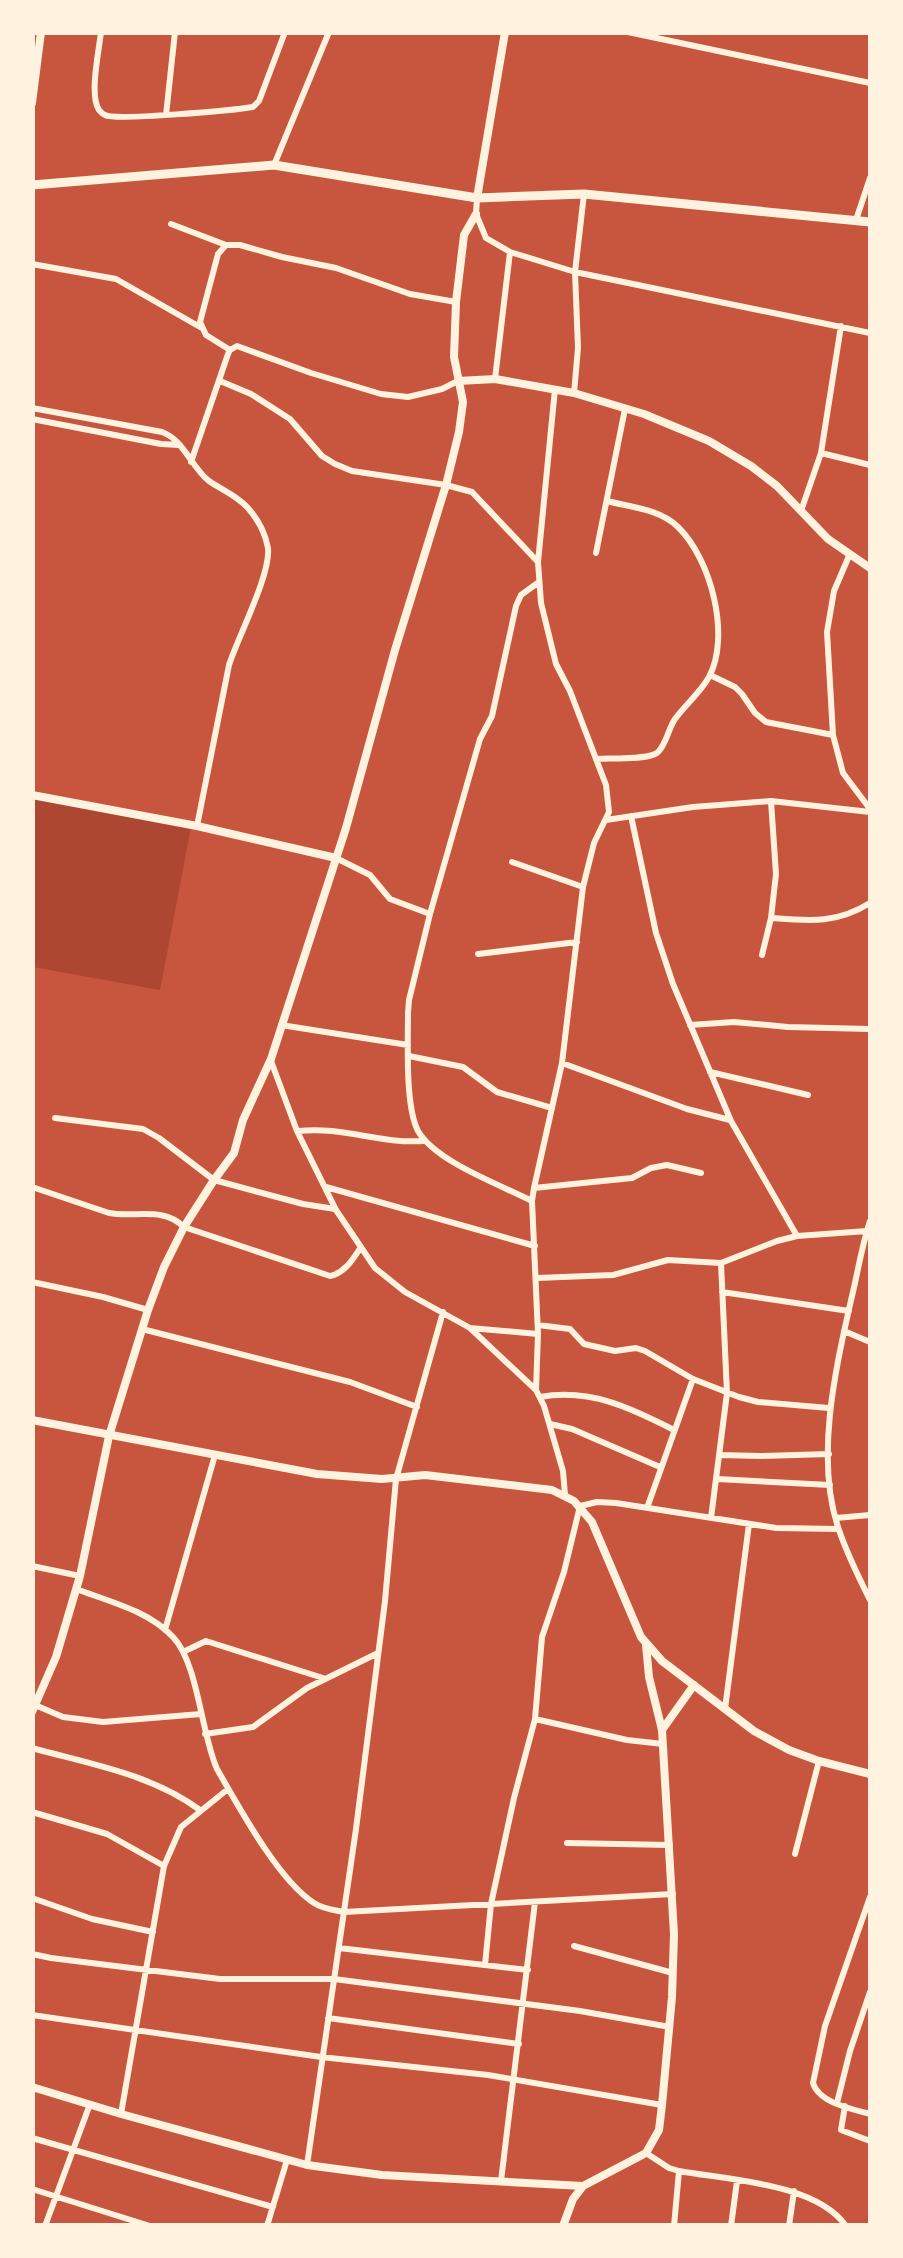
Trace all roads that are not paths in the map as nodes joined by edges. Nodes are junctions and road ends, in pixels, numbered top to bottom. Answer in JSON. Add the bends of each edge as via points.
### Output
{"nodes":[{"id":1,"x":40,"y":32,"type":"edge"},
{"id":2,"x":101,"y":32,"type":"edge"},
{"id":3,"x":176,"y":32,"type":"edge"},
{"id":4,"x":285,"y":32,"type":"edge"},
{"id":5,"x":329,"y":32,"type":"edge"},
{"id":6,"x":505,"y":32,"type":"edge"},
{"id":7,"x":628,"y":32,"type":"edge"},
{"id":8,"x":34,"y":68,"type":"edge"},
{"id":9,"x":870,"y":83,"type":"edge"},
{"id":10,"x":32,"y":103,"type":"edge"},
{"id":11,"x":166,"y":115,"type":"junction"},
{"id":12,"x":274,"y":165,"type":"junction"},
{"id":13,"x":870,"y":178,"type":"edge"},
{"id":14,"x":32,"y":185,"type":"edge"},
{"id":15,"x":584,"y":194,"type":"junction"},
{"id":16,"x":477,"y":198,"type":"junction"},
{"id":17,"x":476,"y":214,"type":"junction"},
{"id":18,"x":855,"y":222,"type":"junction"},
{"id":19,"x":870,"y":222,"type":"edge"},
{"id":20,"x":171,"y":224,"type":"dead end"},
{"id":21,"x":226,"y":246,"type":"junction"},
{"id":22,"x":510,"y":252,"type":"junction"},
{"id":23,"x":32,"y":264,"type":"edge"},
{"id":24,"x":574,"y":272,"type":"junction"},
{"id":25,"x":456,"y":302,"type":"junction"},
{"id":26,"x":842,"y":326,"type":"junction"},
{"id":27,"x":201,"y":328,"type":"junction"},
{"id":28,"x":870,"y":332,"type":"edge"},
{"id":29,"x":230,"y":350,"type":"junction"},
{"id":30,"x":495,"y":379,"type":"junction"},
{"id":31,"x":220,"y":380,"type":"junction"},
{"id":32,"x":458,"y":381,"type":"junction"},
{"id":33,"x":555,"y":389,"type":"junction"},
{"id":34,"x":574,"y":393,"type":"junction"},
{"id":35,"x":32,"y":408,"type":"edge"},
{"id":36,"x":625,"y":408,"type":"junction"},
{"id":37,"x":32,"y":419,"type":"edge"},
{"id":38,"x":180,"y":445,"type":"junction"},
{"id":39,"x":821,"y":454,"type":"junction"},
{"id":40,"x":191,"y":462,"type":"junction"},
{"id":41,"x":870,"y":465,"type":"edge"},
{"id":42,"x":446,"y":484,"type":"junction"},
{"id":43,"x":606,"y":501,"type":"junction"},
{"id":44,"x":801,"y":512,"type":"junction"},
{"id":45,"x":596,"y":553,"type":"dead end"},
{"id":46,"x":850,"y":556,"type":"junction"},
{"id":47,"x":538,"y":562,"type":"junction"},
{"id":48,"x":870,"y":568,"type":"edge"},
{"id":49,"x":540,"y":581,"type":"junction"},
{"id":50,"x":710,"y":675,"type":"junction"},
{"id":51,"x":832,"y":735,"type":"junction"},
{"id":52,"x":596,"y":759,"type":"junction"},
{"id":53,"x":32,"y":795,"type":"edge"},
{"id":54,"x":771,"y":801,"type":"junction"},
{"id":55,"x":870,"y":811,"type":"edge"},
{"id":56,"x":631,"y":816,"type":"junction"},
{"id":57,"x":606,"y":820,"type":"junction"},
{"id":58,"x":197,"y":826,"type":"junction"},
{"id":59,"x":336,"y":858,"type":"junction"},
{"id":60,"x":512,"y":862,"type":"dead end"},
{"id":61,"x":583,"y":888,"type":"junction"},
{"id":62,"x":870,"y":902,"type":"edge"},
{"id":63,"x":430,"y":914,"type":"junction"},
{"id":64,"x":771,"y":918,"type":"junction"},
{"id":65,"x":578,"y":942,"type":"junction"},
{"id":66,"x":478,"y":954,"type":"dead end"},
{"id":67,"x":762,"y":955,"type":"dead end"},
{"id":68,"x":280,"y":1025,"type":"junction"},
{"id":69,"x":690,"y":1026,"type":"junction"},
{"id":70,"x":870,"y":1029,"type":"edge"},
{"id":71,"x":408,"y":1045,"type":"junction"},
{"id":72,"x":409,"y":1056,"type":"junction"},
{"id":73,"x":271,"y":1060,"type":"junction"},
{"id":74,"x":562,"y":1062,"type":"junction"},
{"id":75,"x":710,"y":1072,"type":"junction"},
{"id":76,"x":808,"y":1095,"type":"dead end"},
{"id":77,"x":552,"y":1108,"type":"junction"},
{"id":78,"x":55,"y":1118,"type":"dead end"},
{"id":79,"x":731,"y":1121,"type":"junction"},
{"id":80,"x":297,"y":1131,"type":"junction"},
{"id":81,"x":425,"y":1140,"type":"junction"},
{"id":82,"x":701,"y":1173,"type":"dead end"},
{"id":83,"x":214,"y":1180,"type":"junction"},
{"id":84,"x":325,"y":1186,"type":"junction"},
{"id":85,"x":32,"y":1187,"type":"edge"},
{"id":86,"x":534,"y":1188,"type":"junction"},
{"id":87,"x":532,"y":1201,"type":"junction"},
{"id":88,"x":336,"y":1210,"type":"junction"},
{"id":89,"x":870,"y":1221,"type":"edge"},
{"id":90,"x":184,"y":1227,"type":"junction"},
{"id":91,"x":867,"y":1231,"type":"junction"},
{"id":92,"x":797,"y":1236,"type":"junction"},
{"id":93,"x":536,"y":1246,"type":"junction"},
{"id":94,"x":361,"y":1247,"type":"junction"},
{"id":95,"x":721,"y":1263,"type":"junction"},
{"id":96,"x":537,"y":1278,"type":"junction"},
{"id":97,"x":32,"y":1282,"type":"edge"},
{"id":98,"x":722,"y":1292,"type":"junction"},
{"id":99,"x":148,"y":1310,"type":"junction"},
{"id":100,"x":849,"y":1311,"type":"junction"},
{"id":101,"x":444,"y":1312,"type":"junction"},
{"id":102,"x":470,"y":1328,"type":"junction"},
{"id":103,"x":142,"y":1329,"type":"junction"},
{"id":104,"x":538,"y":1330,"type":"junction"},
{"id":105,"x":844,"y":1331,"type":"junction"},
{"id":106,"x":870,"y":1342,"type":"edge"},
{"id":107,"x":693,"y":1379,"type":"junction"},
{"id":108,"x":727,"y":1393,"type":"junction"},
{"id":109,"x":538,"y":1394,"type":"junction"},
{"id":110,"x":417,"y":1407,"type":"junction"},
{"id":111,"x":829,"y":1408,"type":"junction"},
{"id":112,"x":32,"y":1420,"type":"edge"},
{"id":113,"x":549,"y":1424,"type":"junction"},
{"id":114,"x":674,"y":1430,"type":"junction"},
{"id":115,"x":109,"y":1436,"type":"junction"},
{"id":116,"x":719,"y":1454,"type":"junction"},
{"id":117,"x":829,"y":1454,"type":"junction"},
{"id":118,"x":215,"y":1455,"type":"junction"},
{"id":119,"x":660,"y":1467,"type":"junction"},
{"id":120,"x":396,"y":1479,"type":"junction"},
{"id":121,"x":716,"y":1479,"type":"junction"},
{"id":122,"x":830,"y":1484,"type":"junction"},
{"id":123,"x":565,"y":1495,"type":"junction"},
{"id":124,"x":580,"y":1506,"type":"junction"},
{"id":125,"x":647,"y":1508,"type":"junction"},
{"id":126,"x":870,"y":1515,"type":"edge"},
{"id":127,"x":711,"y":1518,"type":"junction"},
{"id":128,"x":836,"y":1518,"type":"junction"},
{"id":129,"x":748,"y":1524,"type":"junction"},
{"id":130,"x":838,"y":1529,"type":"junction"},
{"id":131,"x":32,"y":1566,"type":"edge"},
{"id":132,"x":80,"y":1576,"type":"junction"},
{"id":133,"x":76,"y":1589,"type":"junction"},
{"id":134,"x":870,"y":1600,"type":"edge"},
{"id":135,"x":166,"y":1630,"type":"junction"},
{"id":136,"x":646,"y":1645,"type":"junction"},
{"id":137,"x":183,"y":1652,"type":"junction"},
{"id":138,"x":377,"y":1654,"type":"junction"},
{"id":139,"x":326,"y":1679,"type":"junction"},
{"id":140,"x":694,"y":1685,"type":"junction"},
{"id":141,"x":34,"y":1708,"type":"edge"},
{"id":142,"x":725,"y":1710,"type":"junction"},
{"id":143,"x":201,"y":1714,"type":"junction"},
{"id":144,"x":535,"y":1720,"type":"junction"},
{"id":145,"x":662,"y":1730,"type":"junction"},
{"id":146,"x":206,"y":1734,"type":"junction"},
{"id":147,"x":663,"y":1744,"type":"junction"},
{"id":148,"x":32,"y":1748,"type":"edge"},
{"id":149,"x":820,"y":1762,"type":"junction"},
{"id":150,"x":870,"y":1774,"type":"edge"},
{"id":151,"x":228,"y":1789,"type":"junction"},
{"id":152,"x":200,"y":1810,"type":"junction"},
{"id":153,"x":32,"y":1812,"type":"edge"},
{"id":154,"x":567,"y":1843,"type":"dead end"},
{"id":155,"x":670,"y":1845,"type":"junction"},
{"id":156,"x":795,"y":1854,"type":"dead end"},
{"id":157,"x":164,"y":1866,"type":"junction"},
{"id":158,"x":672,"y":1894,"type":"junction"},
{"id":159,"x":870,"y":1897,"type":"edge"},
{"id":160,"x":32,"y":1898,"type":"edge"},
{"id":161,"x":534,"y":1902,"type":"junction"},
{"id":162,"x":491,"y":1904,"type":"junction"},
{"id":163,"x":344,"y":1912,"type":"junction"},
{"id":164,"x":152,"y":1932,"type":"junction"},
{"id":165,"x":574,"y":1946,"type":"dead end"},
{"id":166,"x":338,"y":1948,"type":"junction"},
{"id":167,"x":32,"y":1954,"type":"edge"},
{"id":168,"x":485,"y":1965,"type":"junction"},
{"id":169,"x":146,"y":1970,"type":"junction"},
{"id":170,"x":528,"y":1970,"type":"junction"},
{"id":171,"x":673,"y":1974,"type":"junction"},
{"id":172,"x":334,"y":1979,"type":"junction"},
{"id":173,"x":870,"y":1992,"type":"edge"},
{"id":174,"x":524,"y":2004,"type":"junction"},
{"id":175,"x":32,"y":2015,"type":"edge"},
{"id":176,"x":328,"y":2018,"type":"junction"},
{"id":177,"x":670,"y":2027,"type":"junction"},
{"id":178,"x":135,"y":2030,"type":"junction"},
{"id":179,"x":519,"y":2044,"type":"junction"},
{"id":180,"x":321,"y":2057,"type":"junction"},
{"id":181,"x":514,"y":2079,"type":"junction"},
{"id":182,"x":32,"y":2087,"type":"edge"},
{"id":183,"x":90,"y":2104,"type":"junction"},
{"id":184,"x":841,"y":2104,"type":"junction"},
{"id":185,"x":662,"y":2105,"type":"junction"},
{"id":186,"x":121,"y":2114,"type":"junction"},
{"id":187,"x":870,"y":2114,"type":"edge"},
{"id":188,"x":32,"y":2138,"type":"edge"},
{"id":189,"x":870,"y":2141,"type":"edge"},
{"id":190,"x":73,"y":2150,"type":"junction"},
{"id":191,"x":646,"y":2154,"type":"junction"},
{"id":192,"x":287,"y":2160,"type":"junction"},
{"id":193,"x":307,"y":2165,"type":"junction"},
{"id":194,"x":679,"y":2171,"type":"junction"},
{"id":195,"x":502,"y":2181,"type":"junction"},
{"id":196,"x":736,"y":2181,"type":"junction"},
{"id":197,"x":583,"y":2186,"type":"junction"},
{"id":198,"x":32,"y":2189,"type":"edge"},
{"id":199,"x":794,"y":2191,"type":"junction"},
{"id":200,"x":56,"y":2196,"type":"junction"},
{"id":201,"x":272,"y":2207,"type":"junction"},
{"id":202,"x":45,"y":2226,"type":"edge"},
{"id":203,"x":150,"y":2226,"type":"edge"},
{"id":204,"x":267,"y":2226,"type":"edge"},
{"id":205,"x":563,"y":2226,"type":"edge"},
{"id":206,"x":674,"y":2226,"type":"edge"},
{"id":207,"x":731,"y":2226,"type":"edge"},
{"id":208,"x":789,"y":2226,"type":"edge"},
{"id":209,"x":846,"y":2226,"type":"edge"}],
"edges":[{"from":1,"to":8,"type":"street"},
{"from":2,"to":11,"type":"street","via":[[95,94],[100,112]]},
{"from":3,"to":11,"type":"street"},
{"from":4,"to":11,"type":"street","via":[[256,105]]},
{"from":5,"to":12,"type":"street"},
{"from":6,"to":16,"type":"street"},
{"from":7,"to":9,"type":"street"},
{"from":8,"to":10,"type":"street"},
{"from":12,"to":14,"type":"main road"},
{"from":12,"to":16,"type":"main road"},
{"from":13,"to":18,"type":"street"},
{"from":15,"to":16,"type":"main road"},
{"from":15,"to":18,"type":"main road"},
{"from":15,"to":24,"type":"street"},
{"from":16,"to":17,"type":"street"},
{"from":17,"to":22,"type":"street","via":[[486,238]]},
{"from":17,"to":25,"type":"street","via":[[464,235]]},
{"from":18,"to":19,"type":"main road"},
{"from":20,"to":21,"type":"street"},
{"from":21,"to":25,"type":"street","via":[[240,244]]},
{"from":21,"to":27,"type":"street","via":[[218,254]]},
{"from":22,"to":24,"type":"street"},
{"from":22,"to":30,"type":"street"},
{"from":23,"to":27,"type":"street","via":[[116,279]]},
{"from":24,"to":26,"type":"street"},
{"from":24,"to":34,"type":"street"},
{"from":25,"to":32,"type":"street"},
{"from":26,"to":28,"type":"street"},
{"from":26,"to":39,"type":"street"},
{"from":27,"to":29,"type":"street"},
{"from":29,"to":31,"type":"street"},
{"from":29,"to":32,"type":"street","via":[[244,347],[381,394],[408,397]]},
{"from":30,"to":32,"type":"street"},
{"from":30,"to":33,"type":"street"},
{"from":31,"to":40,"type":"street"},
{"from":31,"to":42,"type":"street","via":[[290,419],[334,464]]},
{"from":32,"to":42,"type":"street","via":[[462,413]]},
{"from":33,"to":34,"type":"street"},
{"from":33,"to":47,"type":"street"},
{"from":34,"to":36,"type":"street"},
{"from":35,"to":38,"type":"street","via":[[162,432]]},
{"from":36,"to":43,"type":"street"},
{"from":36,"to":44,"type":"street","via":[[709,441],[777,486]]},
{"from":37,"to":38,"type":"street"},
{"from":38,"to":40,"type":"street"},
{"from":39,"to":41,"type":"street"},
{"from":39,"to":44,"type":"street"},
{"from":40,"to":58,"type":"street","via":[[250,509],[268,552],[228,665]]},
{"from":42,"to":47,"type":"street","via":[[478,497]]},
{"from":42,"to":59,"type":"street"},
{"from":43,"to":45,"type":"street"},
{"from":43,"to":50,"type":"street","via":[[666,518],[695,550],[707,572],[717,624],[718,654]]},
{"from":44,"to":46,"type":"street"},
{"from":46,"to":48,"type":"street"},
{"from":46,"to":51,"type":"street","via":[[834,591],[827,632]]},
{"from":47,"to":49,"type":"street"},
{"from":49,"to":52,"type":"street","via":[[551,648]]},
{"from":49,"to":63,"type":"street","via":[[516,606],[492,716]]},
{"from":50,"to":51,"type":"street","via":[[734,687],[766,722]]},
{"from":50,"to":52,"type":"street","via":[[654,756]]},
{"from":51,"to":55,"type":"street","via":[[842,773]]},
{"from":52,"to":57,"type":"street","via":[[608,799]]},
{"from":53,"to":58,"type":"street"},
{"from":54,"to":55,"type":"street"},
{"from":54,"to":56,"type":"street"},
{"from":54,"to":64,"type":"street"},
{"from":56,"to":57,"type":"street"},
{"from":56,"to":69,"type":"street","via":[[656,932]]},
{"from":57,"to":61,"type":"street"},
{"from":58,"to":59,"type":"street"},
{"from":59,"to":63,"type":"street","via":[[370,874],[390,899]]},
{"from":59,"to":68,"type":"street"},
{"from":60,"to":61,"type":"street"},
{"from":61,"to":65,"type":"street"},
{"from":62,"to":64,"type":"street","via":[[813,922]]},
{"from":63,"to":71,"type":"street","via":[[409,1000]]},
{"from":64,"to":67,"type":"street"},
{"from":65,"to":66,"type":"street"},
{"from":65,"to":74,"type":"street"},
{"from":68,"to":71,"type":"street"},
{"from":68,"to":73,"type":"street"},
{"from":69,"to":70,"type":"street"},
{"from":69,"to":75,"type":"street"},
{"from":71,"to":72,"type":"street"},
{"from":72,"to":77,"type":"street","via":[[463,1067],[497,1092]]},
{"from":72,"to":81,"type":"street","via":[[413,1118]]},
{"from":73,"to":80,"type":"street"},
{"from":73,"to":83,"type":"street","via":[[234,1153]]},
{"from":74,"to":77,"type":"street"},
{"from":74,"to":79,"type":"street"},
{"from":75,"to":76,"type":"street"},
{"from":75,"to":79,"type":"street"},
{"from":77,"to":86,"type":"street"},
{"from":78,"to":83,"type":"street","via":[[143,1129]]},
{"from":79,"to":92,"type":"street"},
{"from":80,"to":81,"type":"street"},
{"from":80,"to":84,"type":"street"},
{"from":81,"to":87,"type":"street","via":[[457,1165]]},
{"from":82,"to":86,"type":"street","via":[[667,1165],[632,1178]]},
{"from":83,"to":88,"type":"street"},
{"from":83,"to":90,"type":"street"},
{"from":84,"to":88,"type":"street"},
{"from":84,"to":93,"type":"street"},
{"from":85,"to":90,"type":"street","via":[[109,1213],[161,1214]]},
{"from":86,"to":87,"type":"street"},
{"from":87,"to":93,"type":"street"},
{"from":88,"to":94,"type":"street"},
{"from":89,"to":91,"type":"street"},
{"from":90,"to":94,"type":"street","via":[[330,1276],[340,1274]]},
{"from":90,"to":99,"type":"street"},
{"from":91,"to":92,"type":"street"},
{"from":91,"to":100,"type":"street"},
{"from":92,"to":95,"type":"street"},
{"from":93,"to":96,"type":"street"},
{"from":94,"to":101,"type":"street","via":[[405,1292]]},
{"from":95,"to":96,"type":"street","via":[[668,1260],[614,1276]]},
{"from":95,"to":98,"type":"street"},
{"from":96,"to":104,"type":"street"},
{"from":97,"to":99,"type":"street"},
{"from":98,"to":100,"type":"street"},
{"from":98,"to":108,"type":"street"},
{"from":99,"to":103,"type":"street"},
{"from":100,"to":105,"type":"street"},
{"from":101,"to":102,"type":"street"},
{"from":101,"to":110,"type":"street"},
{"from":102,"to":104,"type":"street"},
{"from":102,"to":109,"type":"street"},
{"from":103,"to":110,"type":"street","via":[[350,1382]]},
{"from":103,"to":115,"type":"street"},
{"from":104,"to":107,"type":"street","via":[[570,1329],[584,1344],[636,1348]]},
{"from":104,"to":109,"type":"street"},
{"from":105,"to":106,"type":"street"},
{"from":105,"to":111,"type":"street"},
{"from":107,"to":108,"type":"street"},
{"from":107,"to":114,"type":"street"},
{"from":108,"to":111,"type":"street"},
{"from":108,"to":116,"type":"street"},
{"from":109,"to":113,"type":"street"},
{"from":109,"to":114,"type":"street","via":[[598,1398]]},
{"from":110,"to":120,"type":"street"},
{"from":111,"to":117,"type":"street"},
{"from":112,"to":115,"type":"street"},
{"from":113,"to":119,"type":"street"},
{"from":113,"to":123,"type":"street"},
{"from":114,"to":119,"type":"street"},
{"from":115,"to":118,"type":"street"},
{"from":115,"to":132,"type":"street"},
{"from":116,"to":117,"type":"street"},
{"from":116,"to":121,"type":"street"},
{"from":117,"to":122,"type":"street"},
{"from":118,"to":120,"type":"street","via":[[318,1474]]},
{"from":118,"to":135,"type":"street"},
{"from":119,"to":125,"type":"street"},
{"from":120,"to":123,"type":"street","via":[[424,1475]]},
{"from":120,"to":138,"type":"street"},
{"from":121,"to":122,"type":"street"},
{"from":121,"to":127,"type":"street"},
{"from":122,"to":128,"type":"street"},
{"from":123,"to":124,"type":"street"},
{"from":124,"to":125,"type":"street"},
{"from":124,"to":136,"type":"street"},
{"from":124,"to":144,"type":"street","via":[[542,1638]]},
{"from":125,"to":127,"type":"street"},
{"from":126,"to":128,"type":"street"},
{"from":127,"to":129,"type":"street"},
{"from":128,"to":130,"type":"street"},
{"from":129,"to":130,"type":"street"},
{"from":129,"to":142,"type":"street"},
{"from":130,"to":134,"type":"street"},
{"from":131,"to":132,"type":"street"},
{"from":132,"to":133,"type":"street"},
{"from":133,"to":135,"type":"street"},
{"from":133,"to":141,"type":"street"},
{"from":135,"to":137,"type":"street"},
{"from":136,"to":140,"type":"street"},
{"from":136,"to":145,"type":"street"},
{"from":137,"to":139,"type":"street","via":[[206,1641]]},
{"from":137,"to":143,"type":"street"},
{"from":138,"to":139,"type":"street"},
{"from":138,"to":163,"type":"street"},
{"from":139,"to":146,"type":"street","via":[[253,1727]]},
{"from":140,"to":142,"type":"street"},
{"from":140,"to":145,"type":"street"},
{"from":141,"to":143,"type":"street","via":[[102,1722]]},
{"from":142,"to":149,"type":"street"},
{"from":143,"to":146,"type":"street"},
{"from":144,"to":147,"type":"street"},
{"from":144,"to":162,"type":"street"},
{"from":145,"to":147,"type":"street"},
{"from":146,"to":151,"type":"street"},
{"from":147,"to":155,"type":"street"},
{"from":148,"to":152,"type":"street","via":[[145,1780]]},
{"from":149,"to":150,"type":"street"},
{"from":149,"to":156,"type":"street"},
{"from":151,"to":152,"type":"street"},
{"from":151,"to":163,"type":"street","via":[[293,1886],[316,1904]]},
{"from":152,"to":157,"type":"street","via":[[181,1827]]},
{"from":153,"to":157,"type":"street","via":[[107,1834]]},
{"from":154,"to":155,"type":"street"},
{"from":155,"to":158,"type":"street"},
{"from":157,"to":164,"type":"street"},
{"from":158,"to":161,"type":"street"},
{"from":158,"to":171,"type":"street"},
{"from":159,"to":184,"type":"street","via":[[813,2083],[820,2096]]},
{"from":160,"to":164,"type":"street"},
{"from":161,"to":162,"type":"street"},
{"from":161,"to":170,"type":"street"},
{"from":162,"to":163,"type":"street"},
{"from":162,"to":168,"type":"street"},
{"from":163,"to":166,"type":"street"},
{"from":164,"to":169,"type":"street"},
{"from":165,"to":171,"type":"street"},
{"from":166,"to":168,"type":"street"},
{"from":166,"to":172,"type":"street"},
{"from":167,"to":169,"type":"street"},
{"from":168,"to":170,"type":"street"},
{"from":169,"to":172,"type":"street","via":[[238,1980]]},
{"from":169,"to":178,"type":"street"},
{"from":170,"to":174,"type":"street"},
{"from":171,"to":177,"type":"street"},
{"from":172,"to":174,"type":"street"},
{"from":172,"to":176,"type":"street"},
{"from":173,"to":184,"type":"street"},
{"from":174,"to":177,"type":"street"},
{"from":174,"to":179,"type":"street"},
{"from":175,"to":178,"type":"street"},
{"from":176,"to":179,"type":"street"},
{"from":176,"to":180,"type":"street"},
{"from":177,"to":185,"type":"street"},
{"from":178,"to":180,"type":"street"},
{"from":178,"to":186,"type":"street"},
{"from":179,"to":181,"type":"street"},
{"from":180,"to":181,"type":"street"},
{"from":180,"to":193,"type":"street"},
{"from":181,"to":185,"type":"street"},
{"from":181,"to":195,"type":"street"},
{"from":182,"to":183,"type":"street"},
{"from":183,"to":186,"type":"street"},
{"from":183,"to":190,"type":"street"},
{"from":184,"to":187,"type":"street"},
{"from":184,"to":189,"type":"street","via":[[842,2130]]},
{"from":185,"to":191,"type":"street"},
{"from":186,"to":192,"type":"street"},
{"from":188,"to":190,"type":"street"},
{"from":190,"to":200,"type":"street"},
{"from":190,"to":201,"type":"street"},
{"from":191,"to":194,"type":"street"},
{"from":191,"to":197,"type":"street"},
{"from":192,"to":193,"type":"street"},
{"from":192,"to":201,"type":"street"},
{"from":193,"to":195,"type":"street"},
{"from":194,"to":196,"type":"street"},
{"from":194,"to":206,"type":"street"},
{"from":195,"to":197,"type":"street"},
{"from":196,"to":199,"type":"street"},
{"from":196,"to":207,"type":"street"},
{"from":197,"to":205,"type":"street"},
{"from":198,"to":200,"type":"street"},
{"from":199,"to":208,"type":"street"},
{"from":199,"to":209,"type":"street","via":[[831,2209]]},
{"from":200,"to":202,"type":"street"},
{"from":200,"to":203,"type":"street"},
{"from":201,"to":204,"type":"street"}]}
